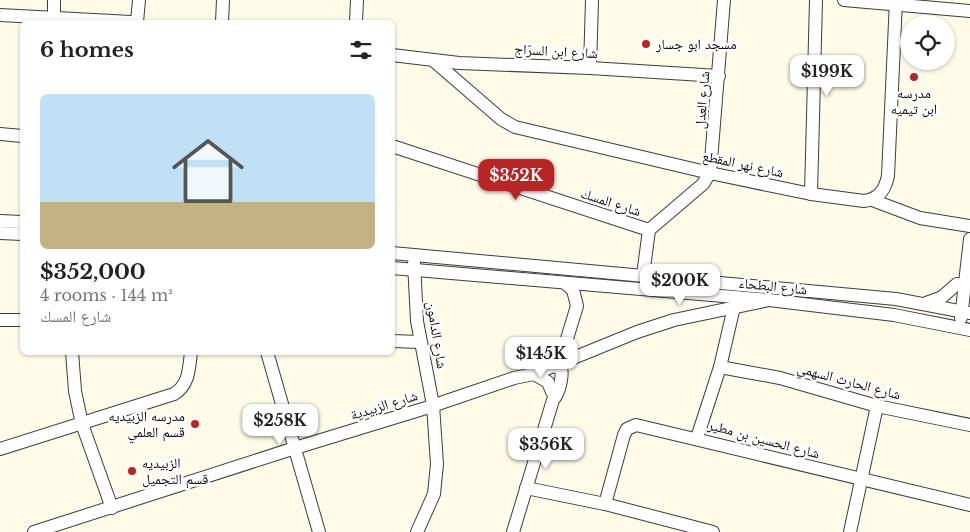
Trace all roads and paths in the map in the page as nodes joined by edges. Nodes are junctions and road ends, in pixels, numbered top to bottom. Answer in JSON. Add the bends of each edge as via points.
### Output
{"nodes":[{"id":1,"x":54,"y":0,"type":"edge"},
{"id":2,"x":139,"y":0,"type":"edge"},
{"id":3,"x":223,"y":0,"type":"edge"},
{"id":4,"x":357,"y":0,"type":"edge"},
{"id":5,"x":592,"y":0,"type":"edge"},
{"id":6,"x":724,"y":0,"type":"edge"},
{"id":7,"x":816,"y":0,"type":"edge"},
{"id":8,"x":844,"y":0,"type":"edge"},
{"id":9,"x":896,"y":2,"type":"edge"},
{"id":10,"x":970,"y":11,"type":"edge"},
{"id":11,"x":0,"y":15,"type":"edge"},
{"id":12,"x":54,"y":18,"type":"junction"},
{"id":13,"x":92,"y":20,"type":"edge"},
{"id":14,"x":137,"y":20,"type":"edge"},
{"id":15,"x":222,"y":20,"type":"edge"},
{"id":16,"x":356,"y":20,"type":"edge"},
{"id":17,"x":395,"y":55,"type":"edge"},
{"id":18,"x":434,"y":60,"type":"junction"},
{"id":19,"x":590,"y":68,"type":"junction"},
{"id":20,"x":719,"y":76,"type":"junction"},
{"id":21,"x":0,"y":134,"type":"edge"},
{"id":22,"x":20,"y":136,"type":"edge"},
{"id":23,"x":395,"y":147,"type":"edge"},
{"id":24,"x":710,"y":173,"type":"junction"},
{"id":25,"x":811,"y":194,"type":"junction"},
{"id":26,"x":872,"y":200,"type":"junction"},
{"id":27,"x":0,"y":221,"type":"edge"},
{"id":28,"x":20,"y":222,"type":"edge"},
{"id":29,"x":970,"y":226,"type":"edge"},
{"id":30,"x":649,"y":230,"type":"junction"},
{"id":31,"x":0,"y":233,"type":"edge"},
{"id":32,"x":20,"y":234,"type":"edge"},
{"id":33,"x":970,"y":238,"type":"edge"},
{"id":34,"x":395,"y":253,"type":"edge"},
{"id":35,"x":414,"y":255,"type":"junction"},
{"id":36,"x":395,"y":268,"type":"edge"},
{"id":37,"x":414,"y":270,"type":"junction"},
{"id":38,"x":966,"y":274,"type":"junction"},
{"id":39,"x":643,"y":275,"type":"junction"},
{"id":40,"x":564,"y":283,"type":"junction"},
{"id":41,"x":957,"y":284,"type":"junction"},
{"id":42,"x":769,"y":300,"type":"junction"},
{"id":43,"x":923,"y":304,"type":"junction"},
{"id":44,"x":734,"y":307,"type":"junction"},
{"id":45,"x":962,"y":311,"type":"edge"},
{"id":46,"x":0,"y":320,"type":"edge"},
{"id":47,"x":20,"y":320,"type":"edge"},
{"id":48,"x":960,"y":328,"type":"edge"},
{"id":49,"x":395,"y":341,"type":"edge"},
{"id":50,"x":420,"y":342,"type":"junction"},
{"id":51,"x":72,"y":355,"type":"edge"},
{"id":52,"x":191,"y":355,"type":"edge"},
{"id":53,"x":268,"y":355,"type":"edge"},
{"id":54,"x":578,"y":356,"type":"junction"},
{"id":55,"x":560,"y":364,"type":"junction"},
{"id":56,"x":720,"y":367,"type":"junction"},
{"id":57,"x":534,"y":374,"type":"junction"},
{"id":58,"x":514,"y":378,"type":"junction"},
{"id":59,"x":561,"y":378,"type":"junction"},
{"id":60,"x":553,"y":396,"type":"junction"},
{"id":61,"x":434,"y":405,"type":"junction"},
{"id":62,"x":877,"y":406,"type":"junction"},
{"id":63,"x":82,"y":424,"type":"junction"},
{"id":64,"x":970,"y":425,"type":"edge"},
{"id":65,"x":697,"y":438,"type":"junction"},
{"id":66,"x":295,"y":448,"type":"junction"},
{"id":67,"x":0,"y":449,"type":"edge"},
{"id":68,"x":862,"y":480,"type":"junction"},
{"id":69,"x":526,"y":488,"type":"junction"},
{"id":70,"x":605,"y":504,"type":"junction"},
{"id":71,"x":970,"y":505,"type":"edge"},
{"id":72,"x":112,"y":508,"type":"junction"},
{"id":73,"x":34,"y":532,"type":"edge"},
{"id":74,"x":319,"y":532,"type":"edge"},
{"id":75,"x":417,"y":532,"type":"edge"},
{"id":76,"x":513,"y":532,"type":"edge"},
{"id":77,"x":714,"y":532,"type":"edge"},
{"id":78,"x":850,"y":532,"type":"edge"}],
"edges":[{"from":1,"to":12,"type":"street"},
{"from":2,"to":14,"type":"street"},
{"from":3,"to":15,"type":"street"},
{"from":4,"to":16,"type":"street"},
{"from":5,"to":19,"type":"street"},
{"from":6,"to":20,"type":"street","name":"شارع العدل"},
{"from":7,"to":25,"type":"street"},
{"from":8,"to":9,"type":"street"},
{"from":9,"to":10,"type":"street"},
{"from":9,"to":26,"type":"street","via":[[888,176],[882,193]]},
{"from":11,"to":12,"type":"street"},
{"from":12,"to":13,"type":"street"},
{"from":17,"to":18,"type":"street","name":"شارع ابن السرّاج"},
{"from":18,"to":19,"type":"street","name":"شارع ابن السرّاج"},
{"from":18,"to":24,"type":"street","name":"شارع نهر المقطع","via":[[501,119],[515,127]]},
{"from":19,"to":20,"type":"street","name":"شارع ابن السرّاج"},
{"from":20,"to":24,"type":"street","name":"شارع العدل"},
{"from":21,"to":22,"type":"street"},
{"from":23,"to":30,"type":"street","name":"شارع المسك"},
{"from":24,"to":25,"type":"street","name":"شارع نهر المقطع"},
{"from":24,"to":30,"type":"street","via":[[703,184]]},
{"from":25,"to":26,"type":"street","name":"شارع نهر المقطع","via":[[854,201]]},
{"from":26,"to":29,"type":"street","via":[[920,218]]},
{"from":27,"to":28,"type":"street"},
{"from":30,"to":39,"type":"street"},
{"from":31,"to":32,"type":"street"},
{"from":33,"to":38,"type":"street"},
{"from":34,"to":35,"type":"street","name":"شارع البطحاء"},
{"from":35,"to":37,"type":"street","name":"شارع الدامون"},
{"from":35,"to":39,"type":"street","name":"شارع البطحاء"},
{"from":36,"to":37,"type":"street","name":"شارع البطحاء"},
{"from":37,"to":40,"type":"street","name":"شارع البطحاء"},
{"from":37,"to":50,"type":"street","name":"شارع الدامون"},
{"from":38,"to":41,"type":"street"},
{"from":38,"to":45,"type":"street"},
{"from":39,"to":43,"type":"street","name":"شارع البطحاء"},
{"from":40,"to":42,"type":"street","name":"شارع البطحاء"},
{"from":40,"to":55,"type":"street","via":[[573,290],[576,306]]},
{"from":41,"to":43,"type":"street","via":[[942,297]]},
{"from":41,"to":45,"type":"street"},
{"from":42,"to":44,"type":"street","name":"شارع الزبيدية"},
{"from":42,"to":48,"type":"street","name":"شارع البطحاء","via":[[894,315]]},
{"from":43,"to":45,"type":"street","name":"شارع البطحاء"},
{"from":44,"to":54,"type":"street","name":"شارع الزبيدية","via":[[674,320]]},
{"from":44,"to":56,"type":"street"},
{"from":45,"to":48,"type":"street"},
{"from":46,"to":47,"type":"street"},
{"from":49,"to":50,"type":"street"},
{"from":50,"to":61,"type":"street","name":"شارع الدامون"},
{"from":51,"to":63,"type":"street"},
{"from":52,"to":63,"type":"street","via":[[189,372],[180,390],[165,398]]},
{"from":53,"to":66,"type":"street"},
{"from":54,"to":55,"type":"street","name":"شارع الزبيدية"},
{"from":54,"to":59,"type":"street"},
{"from":55,"to":57,"type":"street","name":"شارع الزبيدية"},
{"from":55,"to":58,"type":"street","name":"شارع الزبيدية","via":[[554,362]]},
{"from":55,"to":59,"type":"street"},
{"from":55,"to":60,"type":"street"},
{"from":56,"to":62,"type":"street","name":"شارع الحارث السهمي","via":[[780,378]]},
{"from":56,"to":65,"type":"street"},
{"from":57,"to":58,"type":"street","name":"شارع الزبيدية"},
{"from":57,"to":60,"type":"street","via":[[548,382]]},
{"from":58,"to":61,"type":"street","name":"شارع الزبيدية"},
{"from":59,"to":60,"type":"street","via":[[558,393]]},
{"from":60,"to":69,"type":"street"},
{"from":61,"to":66,"type":"street","name":"شارع الزبيدية"},
{"from":61,"to":75,"type":"street","name":"شارع الدامون","via":[[437,478],[434,494]]},
{"from":62,"to":64,"type":"street","name":"شارع الحارث السهمي"},
{"from":62,"to":68,"type":"street"},
{"from":63,"to":67,"type":"street"},
{"from":63,"to":72,"type":"street"},
{"from":65,"to":68,"type":"street","name":"شارع الحسين بن مطير"},
{"from":65,"to":70,"type":"street","name":"شارع الحسين بن مطير","via":[[643,425],[631,426],[624,435]]},
{"from":66,"to":72,"type":"street","name":"شارع الزبيدية"},
{"from":66,"to":74,"type":"street"},
{"from":68,"to":71,"type":"street","name":"شارع الحسين بن مطير"},
{"from":68,"to":78,"type":"street"},
{"from":69,"to":70,"type":"street"},
{"from":69,"to":76,"type":"street"},
{"from":70,"to":77,"type":"street"},
{"from":72,"to":73,"type":"street","name":"شارع الزبيدية"}]}
